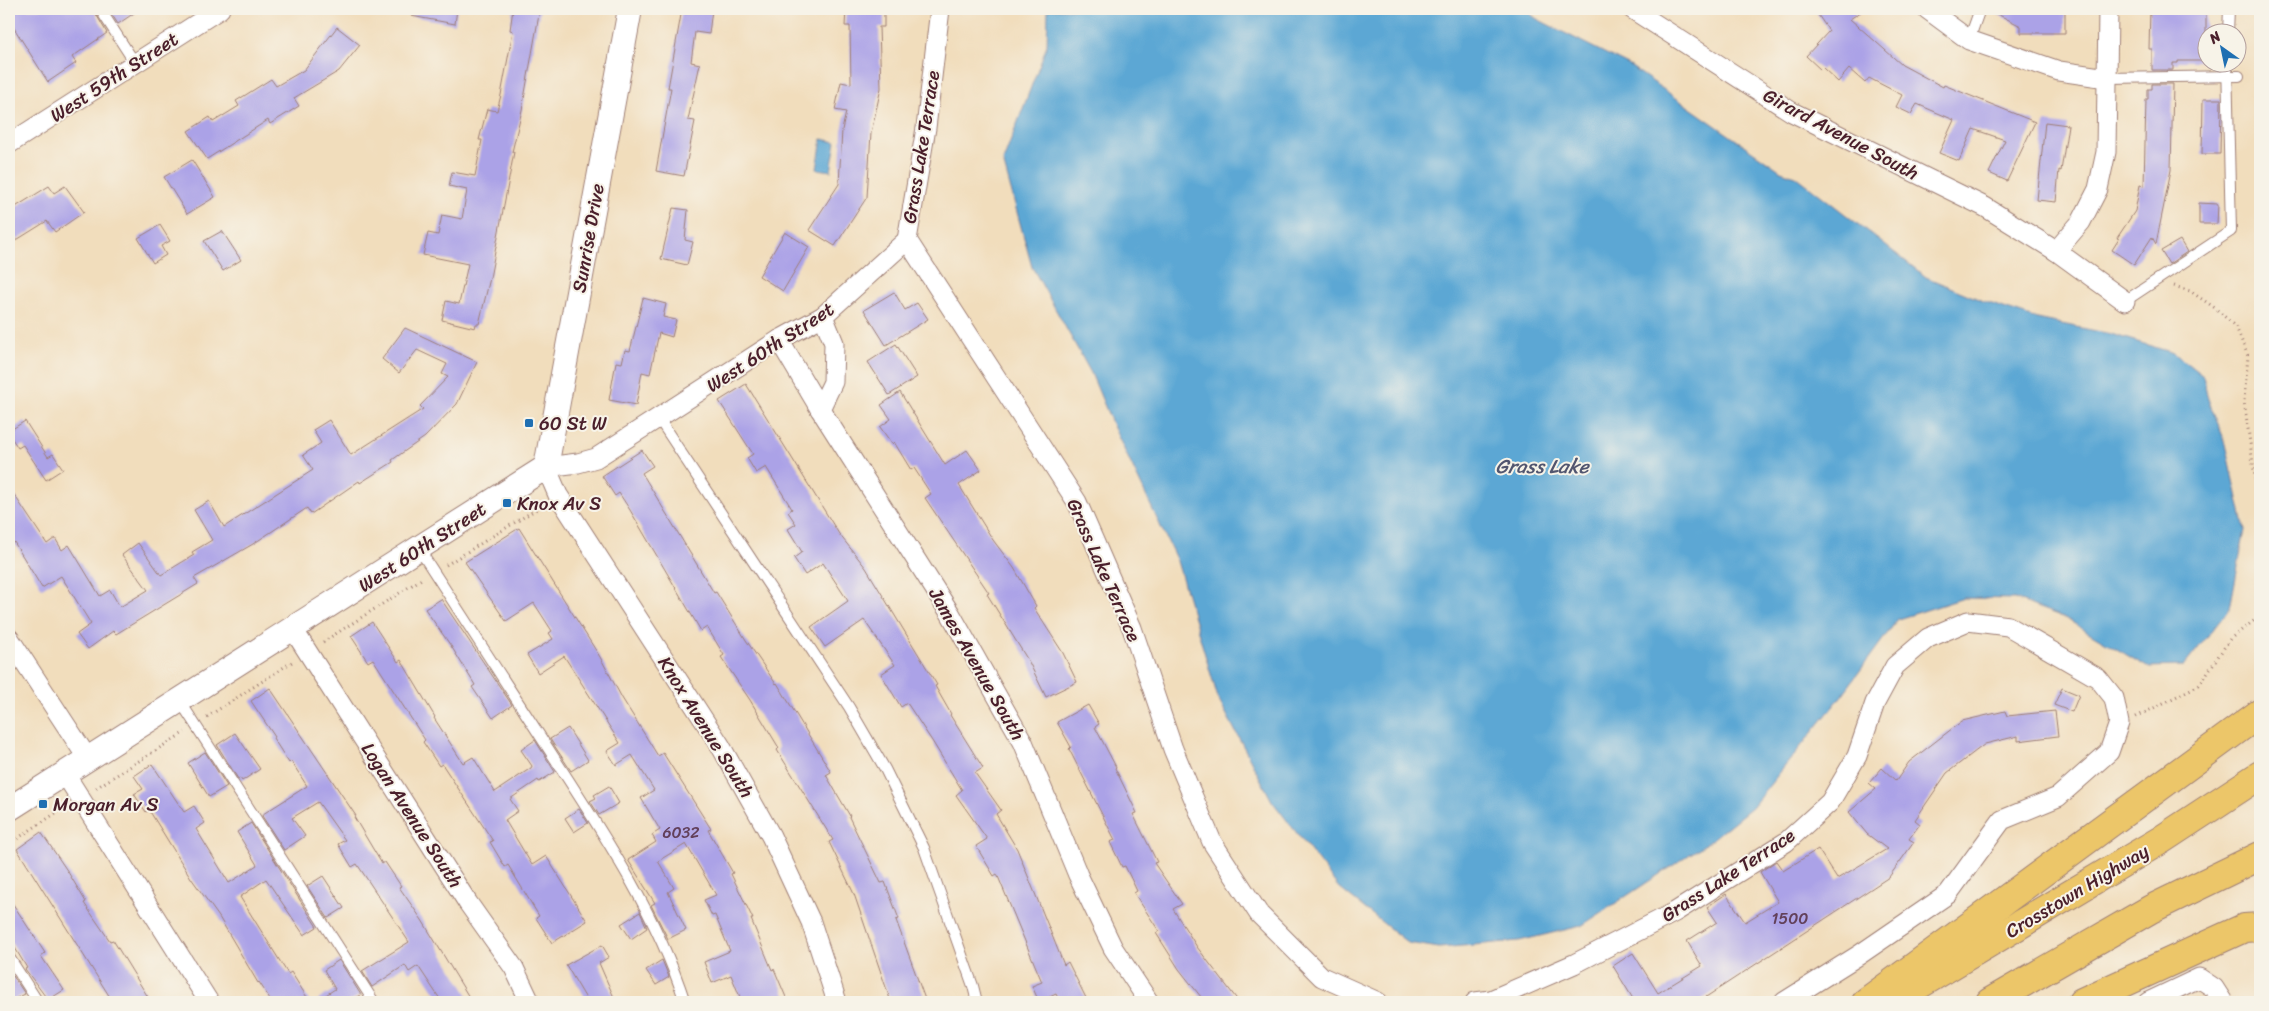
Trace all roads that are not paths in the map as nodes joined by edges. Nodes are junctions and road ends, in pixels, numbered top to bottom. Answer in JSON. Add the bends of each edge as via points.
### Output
{"nodes":[{"id":1,"x":100,"y":9,"type":"edge"},
{"id":2,"x":220,"y":9,"type":"edge"},
{"id":3,"x":630,"y":9,"type":"edge"},
{"id":4,"x":940,"y":9,"type":"edge"},
{"id":5,"x":1632,"y":9,"type":"edge"},
{"id":6,"x":1926,"y":9,"type":"edge"},
{"id":7,"x":1980,"y":9,"type":"edge"},
{"id":8,"x":2108,"y":9,"type":"edge"},
{"id":9,"x":2229,"y":9,"type":"edge"},
{"id":10,"x":2228,"y":22,"type":"edge"},
{"id":11,"x":1970,"y":40,"type":"junction"},
{"id":12,"x":135,"y":63,"type":"junction"},
{"id":13,"x":2227,"y":72,"type":"edge"},
{"id":14,"x":2227,"y":76,"type":"junction"},
{"id":15,"x":2239,"y":76,"type":"road end"},
{"id":16,"x":2107,"y":78,"type":"junction"},
{"id":17,"x":12,"y":136,"type":"edge"},
{"id":18,"x":907,"y":240,"type":"junction"},
{"id":19,"x":2056,"y":251,"type":"junction"},
{"id":20,"x":2125,"y":301,"type":"joint"},
{"id":21,"x":823,"y":316,"type":"junction"},
{"id":22,"x":779,"y":340,"type":"junction"},
{"id":23,"x":820,"y":409,"type":"junction"},
{"id":24,"x":658,"y":419,"type":"junction"},
{"id":25,"x":546,"y":467,"type":"junction"},
{"id":26,"x":420,"y":549,"type":"junction"},
{"id":27,"x":293,"y":629,"type":"junction"},
{"id":28,"x":9,"y":638,"type":"edge"},
{"id":29,"x":180,"y":701,"type":"junction"},
{"id":30,"x":2260,"y":713,"type":"edge"},
{"id":31,"x":88,"y":759,"type":"junction"},
{"id":32,"x":65,"y":774,"type":"junction"},
{"id":33,"x":2260,"y":775,"type":"edge"},
{"id":34,"x":9,"y":809,"type":"edge"},
{"id":35,"x":2260,"y":856,"type":"edge"},
{"id":36,"x":2260,"y":927,"type":"edge"},
{"id":37,"x":9,"y":957,"type":"edge"},
{"id":38,"x":1486,"y":1001,"type":"edge"},
{"id":39,"x":38,"y":1002,"type":"edge"},
{"id":40,"x":209,"y":1002,"type":"edge"},
{"id":41,"x":374,"y":1002,"type":"edge"},
{"id":42,"x":530,"y":1002,"type":"edge"},
{"id":43,"x":685,"y":1002,"type":"edge"},
{"id":44,"x":837,"y":1002,"type":"edge"},
{"id":45,"x":977,"y":1002,"type":"edge"},
{"id":46,"x":1148,"y":1002,"type":"edge"},
{"id":47,"x":1378,"y":1002,"type":"edge"},
{"id":48,"x":1784,"y":1002,"type":"edge"},
{"id":49,"x":1866,"y":1002,"type":"edge"},
{"id":50,"x":1891,"y":1002,"type":"edge"},
{"id":51,"x":1990,"y":1002,"type":"edge"},
{"id":52,"x":2082,"y":1002,"type":"edge"},
{"id":53,"x":2148,"y":1002,"type":"edge"},
{"id":54,"x":2223,"y":1002,"type":"edge"}],
"edges":[{"from":1,"to":12,"type":"lane"},
{"from":2,"to":12,"type":"street","name":"West 59th Street"},
{"from":3,"to":25,"type":"street","name":"Sunrise Drive"},
{"from":4,"to":18,"type":"street","name":"Grass Lake Terrace","via":[[926,128]]},
{"from":5,"to":19,"type":"street","name":"Girard Avenue South","via":[[1792,112],[1985,208]]},
{"from":6,"to":11,"type":"street"},
{"from":7,"to":11,"type":"lane"},
{"from":8,"to":16,"type":"street"},
{"from":9,"to":10,"type":"lane"},
{"from":11,"to":16,"type":"street","via":[[2058,71]]},
{"from":12,"to":17,"type":"street","name":"West 59th Street"},
{"from":13,"to":14,"type":"lane"},
{"from":14,"to":15,"type":"lane"},
{"from":14,"to":16,"type":"lane"},
{"from":14,"to":20,"type":"lane","via":[[2231,231]]},
{"from":16,"to":19,"type":"street","via":[[2106,152],[2098,189],[2081,222]]},
{"from":18,"to":21,"type":"street","name":"West 60th Street"},
{"from":18,"to":47,"type":"street","name":"Grass Lake Terrace","via":[[1077,502],[1132,628],[1173,749],[1212,842],[1259,914],[1322,977]]},
{"from":19,"to":20,"type":"street","name":"Girard Avenue South"},
{"from":21,"to":22,"type":"street","name":"West 60th Street"},
{"from":21,"to":23,"type":"street","via":[[834,343],[832,382]]},
{"from":22,"to":23,"type":"street","name":"James Avenue South"},
{"from":22,"to":24,"type":"street","name":"West 60th Street"},
{"from":23,"to":46,"type":"street","name":"James Avenue South","via":[[950,613],[1023,742],[1113,948]]},
{"from":24,"to":25,"type":"street","name":"West 60th Street","via":[[596,458]]},
{"from":24,"to":45,"type":"lane","via":[[849,707],[886,769],[924,848]]},
{"from":25,"to":26,"type":"street","name":"West 60th Street"},
{"from":25,"to":44,"type":"street","name":"Knox Avenue South","via":[[558,495],[720,745],[771,836],[811,922]]},
{"from":26,"to":27,"type":"street","name":"West 60th Street"},
{"from":26,"to":43,"type":"lane","via":[[597,824],[638,894]]},
{"from":27,"to":29,"type":"street","name":"West 60th Street"},
{"from":27,"to":42,"type":"street","name":"Logan Avenue South","via":[[468,904],[514,968]]},
{"from":28,"to":31,"type":"street"},
{"from":29,"to":31,"type":"street","name":"West 60th Street"},
{"from":29,"to":41,"type":"lane"},
{"from":30,"to":49,"type":"highway"},
{"from":31,"to":32,"type":"street","name":"West 60th Street"},
{"from":32,"to":34,"type":"street","name":"West 60th Street"},
{"from":32,"to":40,"type":"street"},
{"from":33,"to":50,"type":"highway","name":"Crosstown Highway","via":[[2161,840]]},
{"from":35,"to":51,"type":"highway","via":[[2151,909]]},
{"from":36,"to":52,"type":"highway","via":[[2244,928]]},
{"from":37,"to":39,"type":"lane"},
{"from":38,"to":48,"type":"street","name":"Grass Lake Terrace","via":[[1574,964],[1675,912],[1786,842],[1830,802],[1857,756],[1874,703],[1894,666],[1928,638],[1968,622],[2008,626],[2098,678],[2114,698],[2119,723],[2109,752],[2058,796],[2002,820],[1948,894]]},
{"from":53,"to":54,"type":"street","via":[[2199,978],[2214,988]]}]}
